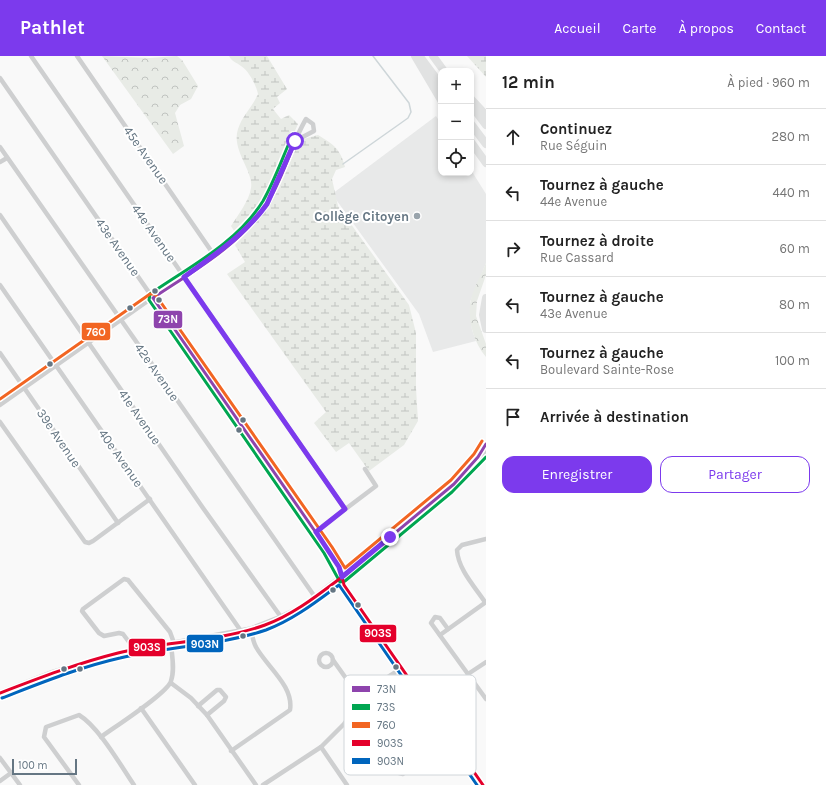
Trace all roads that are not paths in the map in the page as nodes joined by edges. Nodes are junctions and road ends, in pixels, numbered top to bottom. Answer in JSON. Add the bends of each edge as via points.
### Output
{"nodes":[{"id":1,"x":31,"y":56,"type":"edge"},
{"id":2,"x":77,"y":56,"type":"edge"},
{"id":3,"x":416,"y":56,"type":"edge"},
{"id":4,"x":420,"y":56,"type":"edge"},
{"id":5,"x":436,"y":59,"type":"edge"},
{"id":6,"x":443,"y":68,"type":"edge"},
{"id":7,"x":0,"y":78,"type":"edge"},
{"id":8,"x":438,"y":80,"type":"edge"},
{"id":9,"x":438,"y":95,"type":"edge"},
{"id":10,"x":474,"y":102,"type":"edge"},
{"id":11,"x":474,"y":109,"type":"edge"},
{"id":12,"x":486,"y":115,"type":"edge"},
{"id":13,"x":486,"y":125,"type":"edge"},
{"id":14,"x":474,"y":128,"type":"edge"},
{"id":15,"x":295,"y":141,"type":"junction"},
{"id":16,"x":486,"y":144,"type":"edge"},
{"id":17,"x":474,"y":146,"type":"edge"},
{"id":18,"x":0,"y":148,"type":"edge"},
{"id":19,"x":7,"y":158,"type":"junction"},
{"id":20,"x":0,"y":162,"type":"edge"},
{"id":21,"x":486,"y":163,"type":"edge"},
{"id":22,"x":0,"y":214,"type":"edge"},
{"id":23,"x":214,"y":255,"type":"junction"},
{"id":24,"x":184,"y":277,"type":"junction"},
{"id":25,"x":0,"y":284,"type":"edge"},
{"id":26,"x":154,"y":298,"type":"junction"},
{"id":27,"x":486,"y":298,"type":"edge"},
{"id":28,"x":121,"y":321,"type":"junction"},
{"id":29,"x":486,"y":329,"type":"edge"},
{"id":30,"x":89,"y":343,"type":"junction"},
{"id":31,"x":0,"y":352,"type":"edge"},
{"id":32,"x":57,"y":366,"type":"junction"},
{"id":33,"x":25,"y":388,"type":"junction"},
{"id":34,"x":0,"y":405,"type":"edge"},
{"id":35,"x":0,"y":422,"type":"edge"},
{"id":36,"x":486,"y":444,"type":"edge"},
{"id":37,"x":486,"y":450,"type":"edge"},
{"id":38,"x":478,"y":457,"type":"junction"},
{"id":39,"x":365,"y":469,"type":"dead end"},
{"id":40,"x":150,"y":499,"type":"junction"},
{"id":41,"x":345,"y":509,"type":"junction"},
{"id":42,"x":118,"y":524,"type":"junction"},
{"id":43,"x":316,"y":532,"type":"junction"},
{"id":44,"x":486,"y":539,"type":"edge"},
{"id":45,"x":342,"y":577,"type":"junction"},
{"id":46,"x":315,"y":596,"type":"junction"},
{"id":47,"x":486,"y":602,"type":"edge"},
{"id":48,"x":281,"y":618,"type":"junction"},
{"id":49,"x":251,"y":629,"type":"junction"},
{"id":50,"x":448,"y":629,"type":"junction"},
{"id":51,"x":241,"y":631,"type":"junction"},
{"id":52,"x":440,"y":635,"type":"junction"},
{"id":53,"x":173,"y":643,"type":"junction"},
{"id":54,"x":135,"y":650,"type":"junction"},
{"id":55,"x":333,"y":660,"type":"dead end"},
{"id":56,"x":486,"y":662,"type":"edge"},
{"id":57,"x":402,"y":668,"type":"junction"},
{"id":58,"x":468,"y":674,"type":"joint"},
{"id":59,"x":391,"y":675,"type":"edge"},
{"id":60,"x":407,"y":675,"type":"edge"},
{"id":61,"x":344,"y":676,"type":"edge"},
{"id":62,"x":171,"y":683,"type":"junction"},
{"id":63,"x":476,"y":685,"type":"edge"},
{"id":64,"x":0,"y":693,"type":"edge"},
{"id":65,"x":486,"y":699,"type":"edge"},
{"id":66,"x":198,"y":706,"type":"junction"},
{"id":67,"x":141,"y":708,"type":"junction"},
{"id":68,"x":207,"y":715,"type":"junction"},
{"id":69,"x":344,"y":724,"type":"edge"},
{"id":70,"x":101,"y":737,"type":"junction"},
{"id":71,"x":321,"y":747,"type":"junction"},
{"id":72,"x":232,"y":751,"type":"junction"},
{"id":73,"x":0,"y":758,"type":"edge"},
{"id":74,"x":11,"y":773,"type":"junction"},
{"id":75,"x":476,"y":775,"type":"edge"},
{"id":76,"x":0,"y":781,"type":"edge"},
{"id":77,"x":345,"y":784,"type":"edge"},
{"id":78,"x":20,"y":785,"type":"edge"},
{"id":79,"x":79,"y":785,"type":"edge"},
{"id":80,"x":134,"y":785,"type":"edge"},
{"id":81,"x":195,"y":785,"type":"edge"},
{"id":82,"x":256,"y":785,"type":"edge"},
{"id":83,"x":263,"y":785,"type":"edge"},
{"id":84,"x":483,"y":785,"type":"edge"}],
"edges":[{"from":1,"to":24,"type":"street","name":"44e Avenue"},
{"from":2,"to":23,"type":"street","name":"45e Avenue"},
{"from":3,"to":9,"type":"highway"},
{"from":4,"to":8,"type":"highway"},
{"from":5,"to":6,"type":"highway"},
{"from":7,"to":26,"type":"street","name":"43e Avenue"},
{"from":10,"to":12,"type":"highway"},
{"from":11,"to":13,"type":"highway"},
{"from":14,"to":16,"type":"highway"},
{"from":15,"to":15,"type":"street","via":[[306,119],[312,124],[314,131]]},
{"from":15,"to":23,"type":"street","via":[[267,204],[241,234]]},
{"from":17,"to":21,"type":"highway"},
{"from":18,"to":19,"type":"street","name":"42e Avenue"},
{"from":19,"to":20,"type":"street"},
{"from":19,"to":28,"type":"street","name":"42e Avenue"},
{"from":22,"to":30,"type":"street","name":"41e Avenue"},
{"from":23,"to":24,"type":"street"},
{"from":24,"to":26,"type":"street"},
{"from":24,"to":41,"type":"street","name":"44e Avenue"},
{"from":25,"to":32,"type":"street","name":"40e Avenue"},
{"from":26,"to":28,"type":"street"},
{"from":26,"to":43,"type":"street","name":"43e Avenue"},
{"from":27,"to":29,"type":"highway","via":[[483,311]]},
{"from":28,"to":30,"type":"street"},
{"from":28,"to":46,"type":"street","name":"42e Avenue"},
{"from":30,"to":32,"type":"street"},
{"from":30,"to":48,"type":"street","name":"41e Avenue"},
{"from":31,"to":33,"type":"street","name":"39e Avenue"},
{"from":32,"to":33,"type":"street"},
{"from":32,"to":40,"type":"street","name":"40e Avenue"},
{"from":33,"to":34,"type":"street"},
{"from":33,"to":42,"type":"street","name":"39e Avenue"},
{"from":35,"to":42,"type":"street","via":[[82,539],[89,543]]},
{"from":36,"to":38,"type":"street"},
{"from":37,"to":38,"type":"street"},
{"from":38,"to":45,"type":"street","via":[[449,488]]},
{"from":39,"to":41,"type":"street","via":[[376,486]]},
{"from":40,"to":42,"type":"street"},
{"from":40,"to":51,"type":"street","name":"40e Avenue"},
{"from":41,"to":43,"type":"street"},
{"from":43,"to":45,"type":"street","name":"43e Avenue","via":[[339,567]]},
{"from":44,"to":47,"type":"street","via":[[462,545],[457,550],[461,566]]},
{"from":45,"to":46,"type":"street"},
{"from":45,"to":57,"type":"street","name":"43e Avenue","via":[[344,585]]},
{"from":46,"to":48,"type":"street","via":[[302,607]]},
{"from":47,"to":50,"type":"street"},
{"from":48,"to":49,"type":"street"},
{"from":49,"to":51,"type":"street"},
{"from":49,"to":72,"type":"street","via":[[256,647],[282,683],[292,702],[290,710]]},
{"from":50,"to":52,"type":"street"},
{"from":50,"to":52,"type":"street","via":[[440,618],[435,617],[431,623]]},
{"from":51,"to":53,"type":"street"},
{"from":52,"to":58,"type":"street"},
{"from":53,"to":54,"type":"street"},
{"from":53,"to":54,"type":"street","via":[[170,632],[128,580],[124,579],[82,611],[99,634],[104,636],[119,632]]},
{"from":53,"to":62,"type":"street"},
{"from":54,"to":64,"type":"street","via":[[82,663]]},
{"from":55,"to":61,"type":"street"},
{"from":56,"to":58,"type":"street"},
{"from":57,"to":59,"type":"street"},
{"from":57,"to":60,"type":"street","name":"43e Avenue"},
{"from":62,"to":66,"type":"street"},
{"from":62,"to":67,"type":"street"},
{"from":63,"to":65,"type":"street"},
{"from":66,"to":68,"type":"street"},
{"from":66,"to":68,"type":"street","via":[[220,690],[226,697]]},
{"from":67,"to":70,"type":"street"},
{"from":67,"to":81,"type":"street"},
{"from":68,"to":72,"type":"street"},
{"from":69,"to":71,"type":"street"},
{"from":70,"to":79,"type":"street","via":[[80,715],[46,727],[44,737]]},
{"from":70,"to":80,"type":"street"},
{"from":71,"to":77,"type":"street"},
{"from":71,"to":83,"type":"street"},
{"from":72,"to":82,"type":"street"},
{"from":73,"to":74,"type":"street"},
{"from":74,"to":76,"type":"street"},
{"from":74,"to":78,"type":"street"},
{"from":75,"to":84,"type":"street","name":"43e Avenue"}]}
